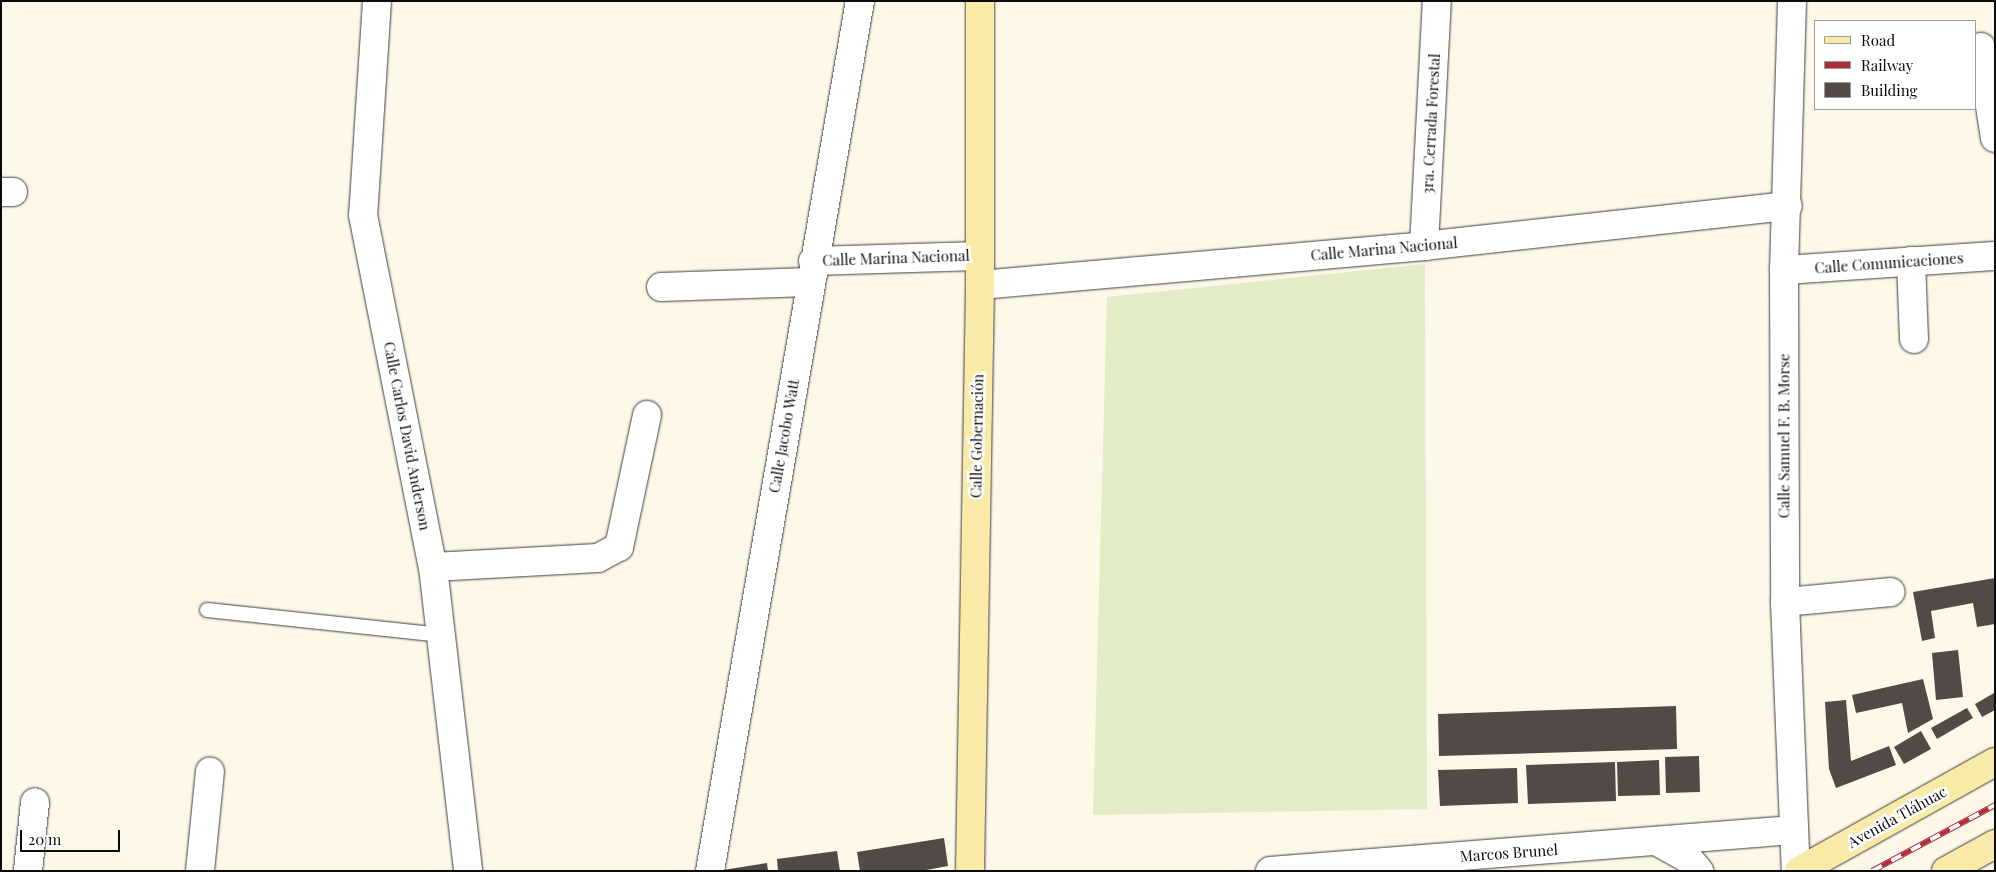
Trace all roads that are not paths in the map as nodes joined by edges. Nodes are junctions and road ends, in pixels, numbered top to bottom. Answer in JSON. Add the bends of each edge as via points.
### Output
{"nodes":[{"id":1,"x":377,"y":1,"type":"edge"},
{"id":2,"x":860,"y":1,"type":"edge"},
{"id":3,"x":980,"y":1,"type":"edge"},
{"id":4,"x":1437,"y":1,"type":"edge"},
{"id":5,"x":1792,"y":1,"type":"edge"},
{"id":6,"x":1981,"y":47,"type":"dead end"},
{"id":7,"x":1995,"y":138,"type":"edge"},
{"id":8,"x":1788,"y":206,"type":"junction"},
{"id":9,"x":1424,"y":246,"type":"junction"},
{"id":10,"x":979,"y":256,"type":"junction"},
{"id":11,"x":1995,"y":256,"type":"edge"},
{"id":12,"x":1911,"y":261,"type":"junction"},
{"id":13,"x":1784,"y":270,"type":"junction"},
{"id":14,"x":811,"y":271,"type":"junction"},
{"id":15,"x":980,"y":285,"type":"junction"},
{"id":16,"x":661,"y":287,"type":"dead end"},
{"id":17,"x":1914,"y":340,"type":"dead end"},
{"id":18,"x":648,"y":415,"type":"dead end"},
{"id":19,"x":433,"y":567,"type":"junction"},
{"id":20,"x":1891,"y":592,"type":"dead end"},
{"id":21,"x":1785,"y":602,"type":"junction"},
{"id":22,"x":207,"y":610,"type":"dead end"},
{"id":23,"x":442,"y":635,"type":"junction"},
{"id":24,"x":1995,"y":762,"type":"edge"},
{"id":25,"x":210,"y":771,"type":"dead end"},
{"id":26,"x":35,"y":802,"type":"dead end"},
{"id":27,"x":1793,"y":830,"type":"junction"},
{"id":28,"x":1658,"y":842,"type":"junction"},
{"id":29,"x":1995,"y":844,"type":"edge"},
{"id":30,"x":28,"y":871,"type":"edge"},
{"id":31,"x":200,"y":871,"type":"edge"},
{"id":32,"x":468,"y":871,"type":"edge"},
{"id":33,"x":710,"y":871,"type":"edge"},
{"id":34,"x":970,"y":871,"type":"edge"},
{"id":35,"x":1270,"y":871,"type":"edge"},
{"id":36,"x":1699,"y":871,"type":"edge"},
{"id":37,"x":1797,"y":871,"type":"edge"},
{"id":38,"x":1946,"y":871,"type":"edge"}],
"edges":[{"from":1,"to":19,"type":"street","name":"Calle Carlos David Anderson","via":[[363,215]]},
{"from":2,"to":14,"type":"street","name":"Calle Jacobo Watt"},
{"from":3,"to":10,"type":"street","name":"Calle Gobernación"},
{"from":4,"to":9,"type":"street","name":"3ra. Cerrada Forestal"},
{"from":5,"to":8,"type":"street","name":"Calle Samuel F. B. Morse"},
{"from":6,"to":7,"type":"street"},
{"from":8,"to":9,"type":"street","name":"Calle Marina Nacional"},
{"from":8,"to":13,"type":"street","name":"Calle Samuel F. B. Morse"},
{"from":9,"to":15,"type":"street","name":"Calle Marina Nacional"},
{"from":10,"to":14,"type":"street","name":"Calle Marina Nacional"},
{"from":10,"to":15,"type":"street","name":"Calle Gobernación"},
{"from":11,"to":12,"type":"street","name":"Calle Comunicaciones"},
{"from":12,"to":13,"type":"street","name":"Calle Comunicaciones"},
{"from":12,"to":17,"type":"street"},
{"from":13,"to":21,"type":"street","name":"Calle Samuel F. B. Morse"},
{"from":14,"to":16,"type":"street","name":"Calle Marina Nacional"},
{"from":14,"to":33,"type":"street","name":"Calle Jacobo Watt"},
{"from":15,"to":34,"type":"street","name":"Calle Gobernación"},
{"from":18,"to":19,"type":"street","via":[[619,547],[598,558]]},
{"from":19,"to":23,"type":"street","name":"Calle Carlos David Anderson"},
{"from":20,"to":21,"type":"street"},
{"from":21,"to":27,"type":"street","name":"Calle Samuel F. B. Morse"},
{"from":22,"to":23,"type":"lane"},
{"from":23,"to":32,"type":"street","name":"Calle Carlos David Anderson"},
{"from":24,"to":37,"type":"street","name":"Avenida Tláhuac"},
{"from":25,"to":31,"type":"street"},
{"from":26,"to":30,"type":"street"},
{"from":27,"to":28,"type":"street","name":"Marcos Brunel"},
{"from":27,"to":37,"type":"street","name":"Calle Samuel F. B. Morse"},
{"from":28,"to":35,"type":"street","name":"Marcos Brunel"},
{"from":28,"to":36,"type":"street","via":[[1689,859]]},
{"from":29,"to":38,"type":"street"}]}
